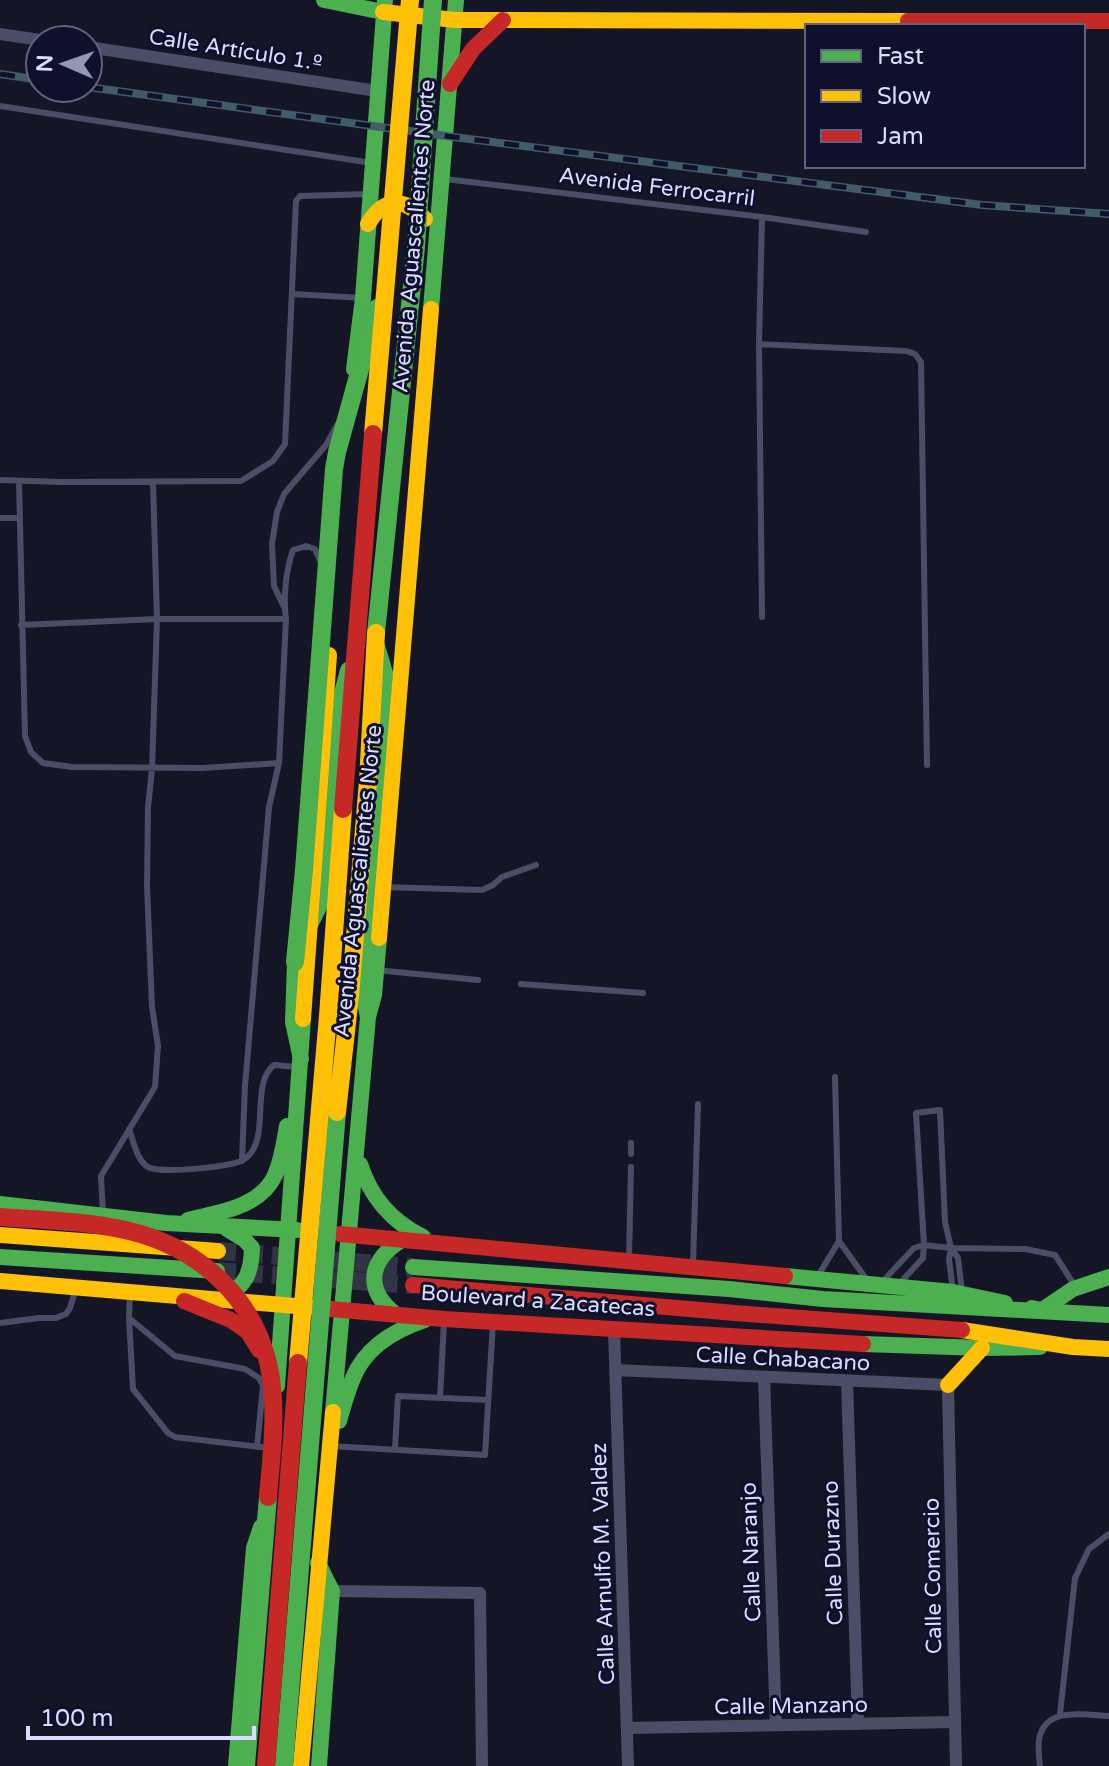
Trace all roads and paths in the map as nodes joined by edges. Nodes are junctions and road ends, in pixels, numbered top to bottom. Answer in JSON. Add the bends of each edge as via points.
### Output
{"nodes":[{"id":1,"x":324,"y":0,"type":"edge"},
{"id":2,"x":410,"y":0,"type":"edge"},
{"id":3,"x":433,"y":0,"type":"edge"},
{"id":4,"x":456,"y":0,"type":"edge"},
{"id":5,"x":384,"y":6,"type":"edge"},
{"id":6,"x":455,"y":20,"type":"junction"},
{"id":7,"x":503,"y":20,"type":"junction"},
{"id":8,"x":1109,"y":21,"type":"edge"},
{"id":9,"x":0,"y":34,"type":"edge"},
{"id":10,"x":24,"y":38,"type":"edge"},
{"id":11,"x":104,"y":49,"type":"edge"},
{"id":12,"x":450,"y":84,"type":"junction"},
{"id":13,"x":377,"y":91,"type":"junction"},
{"id":14,"x":0,"y":106,"type":"edge"},
{"id":15,"x":372,"y":163,"type":"junction"},
{"id":16,"x":443,"y":178,"type":"junction"},
{"id":17,"x":370,"y":194,"type":"junction"},
{"id":18,"x":762,"y":217,"type":"junction"},
{"id":19,"x":368,"y":224,"type":"junction"},
{"id":20,"x":866,"y":232,"type":"dead end"},
{"id":21,"x":436,"y":255,"type":"junction"},
{"id":22,"x":388,"y":275,"type":"junction"},
{"id":23,"x":292,"y":294,"type":"junction"},
{"id":24,"x":363,"y":298,"type":"junction"},
{"id":25,"x":759,"y":344,"type":"junction"},
{"id":26,"x":351,"y":392,"type":"junction"},
{"id":27,"x":0,"y":480,"type":"edge"},
{"id":28,"x":19,"y":481,"type":"junction"},
{"id":29,"x":153,"y":483,"type":"junction"},
{"id":30,"x":0,"y":518,"type":"edge"},
{"id":31,"x":18,"y":518,"type":"junction"},
{"id":32,"x":333,"y":590,"type":"junction"},
{"id":33,"x":285,"y":608,"type":"junction"},
{"id":34,"x":762,"y":617,"type":"dead end"},
{"id":35,"x":157,"y":619,"type":"junction"},
{"id":36,"x":286,"y":619,"type":"junction"},
{"id":37,"x":21,"y":625,"type":"junction"},
{"id":38,"x":355,"y":640,"type":"junction"},
{"id":39,"x":375,"y":641,"type":"junction"},
{"id":40,"x":279,"y":763,"type":"junction"},
{"id":41,"x":927,"y":765,"type":"dead end"},
{"id":42,"x":152,"y":769,"type":"junction"},
{"id":43,"x":536,"y":865,"type":"dead end"},
{"id":44,"x":383,"y":887,"type":"junction"},
{"id":45,"x":310,"y":925,"type":"junction"},
{"id":46,"x":376,"y":970,"type":"junction"},
{"id":47,"x":478,"y":980,"type":"dead end"},
{"id":48,"x":521,"y":984,"type":"dead end"},
{"id":49,"x":643,"y":993,"type":"dead end"},
{"id":50,"x":368,"y":1017,"type":"junction"},
{"id":51,"x":301,"y":1063,"type":"junction"},
{"id":52,"x":835,"y":1077,"type":"dead end"},
{"id":53,"x":698,"y":1104,"type":"dead end"},
{"id":54,"x":297,"y":1107,"type":"junction"},
{"id":55,"x":129,"y":1129,"type":"junction"},
{"id":56,"x":631,"y":1143,"type":"dead end"},
{"id":57,"x":358,"y":1145,"type":"junction"},
{"id":58,"x":631,"y":1154,"type":"dead end"},
{"id":59,"x":242,"y":1161,"type":"junction"},
{"id":60,"x":631,"y":1167,"type":"dead end"},
{"id":61,"x":293,"y":1171,"type":"junction"},
{"id":62,"x":355,"y":1175,"type":"junction"},
{"id":63,"x":0,"y":1204,"type":"edge"},
{"id":64,"x":103,"y":1215,"type":"junction"},
{"id":65,"x":0,"y":1217,"type":"edge"},
{"id":66,"x":166,"y":1223,"type":"junction"},
{"id":67,"x":221,"y":1226,"type":"junction"},
{"id":68,"x":288,"y":1229,"type":"junction"},
{"id":69,"x":0,"y":1235,"type":"edge"},
{"id":70,"x":349,"y":1235,"type":"junction"},
{"id":71,"x":402,"y":1240,"type":"junction"},
{"id":72,"x":839,"y":1241,"type":"junction"},
{"id":73,"x":447,"y":1244,"type":"junction"},
{"id":74,"x":924,"y":1245,"type":"junction"},
{"id":75,"x":951,"y":1248,"type":"junction"},
{"id":76,"x":218,"y":1251,"type":"tunnel mouth"},
{"id":77,"x":0,"y":1257,"type":"edge"},
{"id":78,"x":629,"y":1261,"type":"junction"},
{"id":79,"x":693,"y":1268,"type":"junction"},
{"id":80,"x":218,"y":1271,"type":"tunnel mouth"},
{"id":81,"x":1109,"y":1277,"type":"edge"},
{"id":82,"x":816,"y":1279,"type":"junction"},
{"id":83,"x":0,"y":1281,"type":"edge"},
{"id":84,"x":882,"y":1285,"type":"junction"},
{"id":85,"x":1075,"y":1286,"type":"junction"},
{"id":86,"x":76,"y":1288,"type":"junction"},
{"id":87,"x":130,"y":1292,"type":"junction"},
{"id":88,"x":958,"y":1293,"type":"junction"},
{"id":89,"x":171,"y":1295,"type":"junction"},
{"id":90,"x":225,"y":1299,"type":"junction"},
{"id":91,"x":282,"y":1304,"type":"junction"},
{"id":92,"x":343,"y":1309,"type":"junction"},
{"id":93,"x":1042,"y":1310,"type":"junction"},
{"id":94,"x":397,"y":1315,"type":"junction"},
{"id":95,"x":1109,"y":1315,"type":"edge"},
{"id":96,"x":129,"y":1318,"type":"junction"},
{"id":97,"x":439,"y":1318,"type":"junction"},
{"id":98,"x":493,"y":1321,"type":"junction"},
{"id":99,"x":0,"y":1323,"type":"edge"},
{"id":100,"x":614,"y":1329,"type":"junction"},
{"id":101,"x":1073,"y":1347,"type":"junction"},
{"id":102,"x":982,"y":1348,"type":"junction"},
{"id":103,"x":1109,"y":1349,"type":"edge"},
{"id":104,"x":616,"y":1365,"type":"junction"},
{"id":105,"x":764,"y":1377,"type":"junction"},
{"id":106,"x":847,"y":1381,"type":"junction"},
{"id":107,"x":948,"y":1385,"type":"junction"},
{"id":108,"x":276,"y":1393,"type":"junction"},
{"id":109,"x":440,"y":1398,"type":"junction"},
{"id":110,"x":488,"y":1400,"type":"junction"},
{"id":111,"x":330,"y":1446,"type":"junction"},
{"id":112,"x":265,"y":1448,"type":"junction"},
{"id":113,"x":395,"y":1449,"type":"junction"},
{"id":114,"x":268,"y":1502,"type":"junction"},
{"id":115,"x":1109,"y":1534,"type":"edge"},
{"id":116,"x":318,"y":1563,"type":"junction"},
{"id":117,"x":332,"y":1591,"type":"junction"},
{"id":118,"x":1060,"y":1714,"type":"junction"},
{"id":119,"x":1109,"y":1716,"type":"edge"},
{"id":120,"x":955,"y":1722,"type":"junction"},
{"id":121,"x":858,"y":1724,"type":"junction"},
{"id":122,"x":776,"y":1725,"type":"junction"},
{"id":123,"x":627,"y":1728,"type":"junction"},
{"id":124,"x":236,"y":1766,"type":"edge"},
{"id":125,"x":247,"y":1766,"type":"edge"},
{"id":126,"x":266,"y":1766,"type":"edge"},
{"id":127,"x":284,"y":1766,"type":"edge"},
{"id":128,"x":301,"y":1766,"type":"edge"},
{"id":129,"x":319,"y":1766,"type":"edge"},
{"id":130,"x":482,"y":1766,"type":"edge"},
{"id":131,"x":628,"y":1766,"type":"edge"},
{"id":132,"x":956,"y":1766,"type":"edge"},
{"id":133,"x":1040,"y":1766,"type":"edge"}],
"edges":[{"from":1,"to":5,"type":"main road"},
{"from":2,"to":22,"type":"main road","name":"Avenida Aguascalientes Norte","bridge":true},
{"from":3,"to":39,"type":"main road","name":"Avenida Aguascalientes Norte","bridge":true,"via":[[416,247]]},
{"from":4,"to":6,"type":"main road","name":"Avenida Aguascalientes Norte"},
{"from":5,"to":6,"type":"main road"},
{"from":5,"to":13,"type":"main road","name":"Avenida Aguascalientes Norte"},
{"from":6,"to":7,"type":"main road"},
{"from":6,"to":12,"type":"main road","name":"Avenida Aguascalientes Norte"},
{"from":7,"to":8,"type":"main road"},
{"from":7,"to":12,"type":"main road","via":[[480,38]]},
{"from":9,"to":10,"type":"street"},
{"from":11,"to":13,"type":"street","name":"Calle Artículo 1.º"},
{"from":12,"to":16,"type":"main road","name":"Avenida Aguascalientes Norte"},
{"from":13,"to":15,"type":"main road","name":"Avenida Aguascalientes Norte"},
{"from":14,"to":15,"type":"lane"},
{"from":15,"to":17,"type":"main road","name":"Avenida Aguascalientes Norte"},
{"from":16,"to":18,"type":"lane","name":"Avenida Ferrocarril"},
{"from":16,"to":21,"type":"main road","name":"Avenida Aguascalientes Norte"},
{"from":17,"to":19,"type":"main road","name":"Avenida Aguascalientes Norte"},
{"from":17,"to":23,"type":"lane","via":[[298,198]]},
{"from":18,"to":20,"type":"lane","name":"Avenida Ferrocarril"},
{"from":18,"to":25,"type":"lane"},
{"from":19,"to":21,"type":"main road","via":[[388,203],[404,205],[422,214],[431,228]]},
{"from":19,"to":24,"type":"main road","name":"Avenida Aguascalientes Norte"},
{"from":21,"to":44,"type":"main road","name":"Avenida Aguascalientes Norte"},
{"from":22,"to":38,"type":"main road","name":"Avenida Aguascalientes Norte","bridge":true},
{"from":22,"to":51,"type":"main road","bridge":true,"via":[[334,469],[295,962],[293,1022]]},
{"from":23,"to":24,"type":"lane"},
{"from":23,"to":29,"type":"lane","via":[[285,444],[273,461],[241,481]]},
{"from":24,"to":26,"type":"main road","name":"Avenida Aguascalientes Norte"},
{"from":25,"to":34,"type":"lane"},
{"from":25,"to":41,"type":"lane","via":[[906,351],[921,362]]},
{"from":26,"to":32,"type":"main road","name":"Avenida Aguascalientes Norte"},
{"from":26,"to":33,"type":"lane","via":[[326,445],[284,494],[277,512],[274,586]]},
{"from":27,"to":28,"type":"lane"},
{"from":28,"to":29,"type":"lane"},
{"from":28,"to":31,"type":"lane"},
{"from":29,"to":35,"type":"lane"},
{"from":30,"to":31,"type":"lane"},
{"from":31,"to":37,"type":"lane"},
{"from":32,"to":33,"type":"lane","via":[[315,549],[293,550]]},
{"from":32,"to":45,"type":"main road","name":"Avenida Aguascalientes Norte"},
{"from":33,"to":36,"type":"lane"},
{"from":35,"to":36,"type":"lane"},
{"from":35,"to":37,"type":"lane"},
{"from":35,"to":42,"type":"lane"},
{"from":36,"to":40,"type":"lane"},
{"from":37,"to":42,"type":"lane","via":[[25,736],[31,752],[43,763]]},
{"from":38,"to":45,"type":"main road","bridge":true,"via":[[342,693],[321,903]]},
{"from":38,"to":126,"type":"main road","name":"Avenida Aguascalientes Norte","bridge":true},
{"from":39,"to":50,"type":"main road","via":[[385,673],[363,992]]},
{"from":39,"to":127,"type":"main road","name":"Avenida Aguascalientes Norte","bridge":true,"via":[[368,781]]},
{"from":40,"to":42,"type":"lane"},
{"from":40,"to":59,"type":"lane","via":[[269,807]]},
{"from":42,"to":55,"type":"lane","via":[[147,886],[158,1046],[155,1087]]},
{"from":43,"to":44,"type":"lane","via":[[482,890]]},
{"from":44,"to":46,"type":"main road","name":"Avenida Aguascalientes Norte"},
{"from":45,"to":51,"type":"main road","name":"Avenida Aguascalientes Norte"},
{"from":46,"to":47,"type":"lane"},
{"from":46,"to":50,"type":"main road","name":"Avenida Aguascalientes Norte"},
{"from":48,"to":49,"type":"lane"},
{"from":50,"to":57,"type":"main road","name":"Avenida Aguascalientes Norte"},
{"from":51,"to":54,"type":"main road","name":"Avenida Aguascalientes Norte"},
{"from":51,"to":59,"type":"lane","via":[[274,1065],[266,1073],[258,1135],[253,1151]]},
{"from":52,"to":72,"type":"lane"},
{"from":53,"to":79,"type":"lane"},
{"from":54,"to":61,"type":"main road","name":"Avenida Aguascalientes Norte"},
{"from":54,"to":66,"type":"main road","via":[[271,1184],[252,1202]]},
{"from":55,"to":59,"type":"lane","via":[[142,1162],[151,1169]]},
{"from":55,"to":64,"type":"lane","via":[[101,1176]]},
{"from":56,"to":58,"type":"lane"},
{"from":57,"to":62,"type":"main road","name":"Avenida Aguascalientes Norte"},
{"from":57,"to":73,"type":"main road","via":[[364,1180],[387,1214],[408,1231]]},
{"from":60,"to":78,"type":"lane"},
{"from":61,"to":62,"type":"main road","via":[[298,1192],[322,1205],[342,1199]]},
{"from":61,"to":68,"type":"main road","name":"Avenida Aguascalientes Norte"},
{"from":62,"to":70,"type":"main road","name":"Avenida Aguascalientes Norte"},
{"from":63,"to":64,"type":"main road","name":"Boulevard a Zacatecas"},
{"from":64,"to":66,"type":"main road","name":"Boulevard a Zacatecas"},
{"from":65,"to":125,"type":"main road","bridge":true,"via":[[116,1229],[176,1246],[215,1272],[259,1337],[274,1389],[274,1422]]},
{"from":66,"to":67,"type":"main road","name":"Boulevard a Zacatecas"},
{"from":67,"to":68,"type":"main road","name":"Boulevard a Zacatecas"},
{"from":67,"to":90,"type":"main road","via":[[252,1248],[249,1276]]},
{"from":68,"to":70,"type":"main road","name":"Boulevard a Zacatecas"},
{"from":68,"to":91,"type":"main road","name":"Avenida Aguascalientes Norte"},
{"from":69,"to":76,"type":"main road"},
{"from":70,"to":71,"type":"main road","name":"Boulevard a Zacatecas"},
{"from":70,"to":92,"type":"main road","name":"Avenida Aguascalientes Norte"},
{"from":71,"to":73,"type":"main road","name":"Boulevard a Zacatecas"},
{"from":71,"to":94,"type":"main road","via":[[386,1250],[374,1275],[382,1303]]},
{"from":72,"to":82,"type":"lane"},
{"from":72,"to":84,"type":"lane"},
{"from":73,"to":78,"type":"main road","name":"Boulevard a Zacatecas"},
{"from":74,"to":75,"type":"lane"},
{"from":74,"to":75,"type":"lane","via":[[916,1113],[940,1110]]},
{"from":74,"to":84,"type":"lane","via":[[914,1248]]},
{"from":74,"to":84,"type":"lane","via":[[923,1258]]},
{"from":75,"to":85,"type":"lane","via":[[1055,1255]]},
{"from":75,"to":88,"type":"lane"},
{"from":77,"to":80,"type":"main road"},
{"from":78,"to":79,"type":"main road","name":"Boulevard a Zacatecas"},
{"from":79,"to":82,"type":"main road","name":"Boulevard a Zacatecas"},
{"from":81,"to":85,"type":"main road"},
{"from":82,"to":84,"type":"main road","name":"Boulevard a Zacatecas"},
{"from":83,"to":86,"type":"main road","name":"Boulevard a Zacatecas"},
{"from":84,"to":88,"type":"main road","name":"Boulevard a Zacatecas"},
{"from":85,"to":93,"type":"main road"},
{"from":86,"to":87,"type":"main road","name":"Boulevard a Zacatecas"},
{"from":86,"to":99,"type":"lane","via":[[66,1314]]},
{"from":87,"to":89,"type":"main road","name":"Boulevard a Zacatecas"},
{"from":87,"to":96,"type":"lane"},
{"from":88,"to":93,"type":"main road","name":"Boulevard a Zacatecas"},
{"from":89,"to":90,"type":"main road","name":"Boulevard a Zacatecas"},
{"from":89,"to":108,"type":"main road","via":[[248,1332]]},
{"from":90,"to":91,"type":"main road","name":"Boulevard a Zacatecas"},
{"from":91,"to":92,"type":"main road","name":"Boulevard a Zacatecas"},
{"from":91,"to":108,"type":"main road","name":"Avenida Aguascalientes Norte"},
{"from":92,"to":94,"type":"main road","name":"Boulevard a Zacatecas"},
{"from":92,"to":111,"type":"main road","name":"Avenida Aguascalientes Norte"},
{"from":93,"to":95,"type":"main road","name":"Boulevard a Zacatecas"},
{"from":93,"to":101,"type":"main road","name":"Boulevard a Zacatecas","via":[[729,1289],[413,1276],[735,1313],[973,1331]]},
{"from":94,"to":97,"type":"main road","name":"Boulevard a Zacatecas"},
{"from":96,"to":112,"type":"lane","via":[[175,1356],[245,1369],[259,1378]]},
{"from":96,"to":112,"type":"lane","via":[[133,1389],[168,1433]]},
{"from":97,"to":98,"type":"main road","name":"Boulevard a Zacatecas"},
{"from":97,"to":109,"type":"lane"},
{"from":97,"to":111,"type":"main road","via":[[396,1333],[365,1359],[355,1372]]},
{"from":98,"to":100,"type":"main road","name":"Boulevard a Zacatecas"},
{"from":98,"to":110,"type":"lane"},
{"from":100,"to":102,"type":"main road","name":"Boulevard a Zacatecas"},
{"from":100,"to":104,"type":"street","name":"Calle Arnulfo M. Valdez"},
{"from":101,"to":102,"type":"main road","name":"Boulevard a Zacatecas"},
{"from":101,"to":103,"type":"main road","name":"Boulevard a Zacatecas"},
{"from":102,"to":107,"type":"main road"},
{"from":104,"to":105,"type":"street","name":"Calle Chabacano"},
{"from":104,"to":123,"type":"street","name":"Calle Arnulfo M. Valdez"},
{"from":105,"to":106,"type":"street","name":"Calle Chabacano"},
{"from":105,"to":122,"type":"street","name":"Calle Naranjo"},
{"from":106,"to":107,"type":"street","name":"Calle Chabacano"},
{"from":106,"to":121,"type":"street","name":"Calle Durazno"},
{"from":107,"to":120,"type":"street","name":"Calle Comercio"},
{"from":108,"to":112,"type":"main road","name":"Avenida Aguascalientes Norte"},
{"from":109,"to":110,"type":"lane"},
{"from":109,"to":113,"type":"lane","via":[[398,1396]]},
{"from":110,"to":113,"type":"lane","via":[[485,1455]]},
{"from":111,"to":113,"type":"lane"},
{"from":111,"to":116,"type":"main road","name":"Avenida Aguascalientes Norte"},
{"from":112,"to":114,"type":"main road","name":"Avenida Aguascalientes Norte"},
{"from":114,"to":124,"type":"main road","via":[[254,1548]]},
{"from":114,"to":125,"type":"main road","name":"Avenida Aguascalientes Norte"},
{"from":115,"to":118,"type":"lane","via":[[1089,1549],[1075,1578]]},
{"from":116,"to":117,"type":"main road"},
{"from":116,"to":128,"type":"main road","name":"Avenida Aguascalientes Norte"},
{"from":117,"to":129,"type":"main road"},
{"from":117,"to":130,"type":"street","via":[[480,1593]]},
{"from":118,"to":119,"type":"lane"},
{"from":118,"to":133,"type":"lane","via":[[1039,1738]]},
{"from":120,"to":121,"type":"street","name":"Calle Manzano"},
{"from":120,"to":132,"type":"street","name":"Calle Comercio"},
{"from":121,"to":122,"type":"street","name":"Calle Manzano"},
{"from":122,"to":123,"type":"street","name":"Calle Manzano"},
{"from":123,"to":131,"type":"street","name":"Calle Arnulfo M. Valdez"}]}
